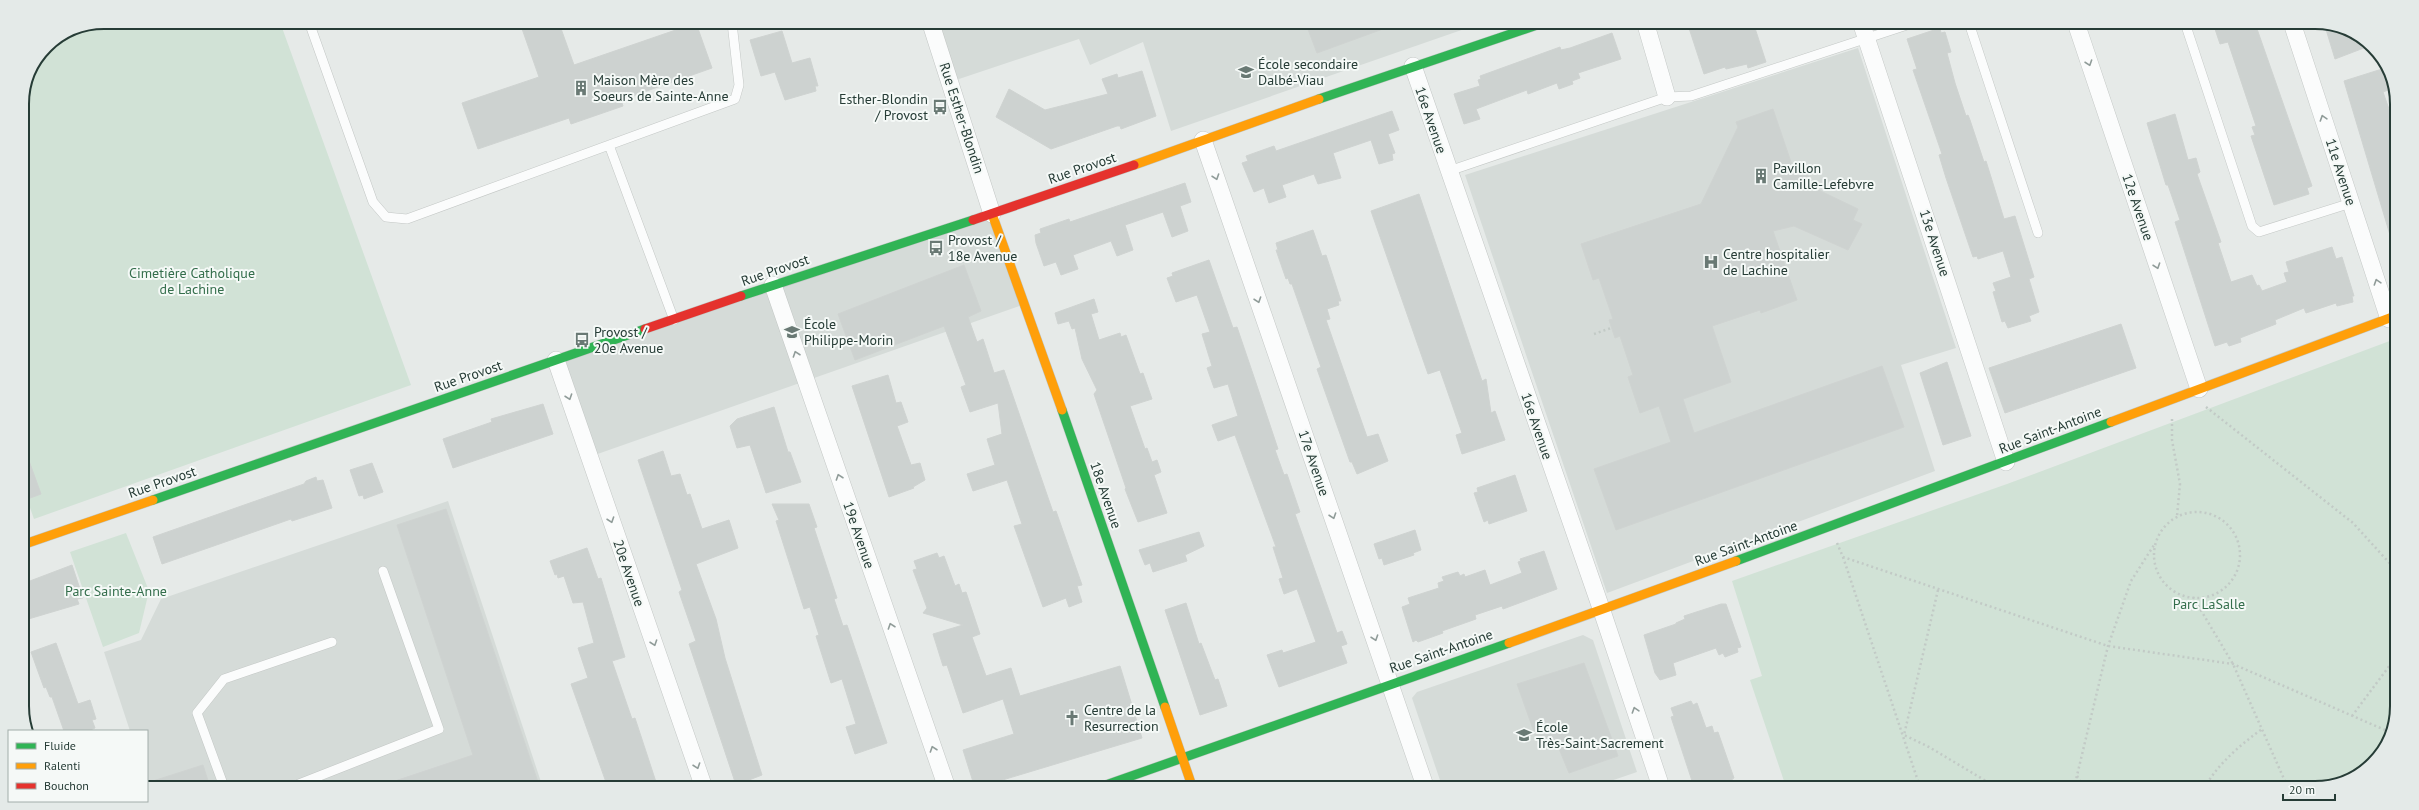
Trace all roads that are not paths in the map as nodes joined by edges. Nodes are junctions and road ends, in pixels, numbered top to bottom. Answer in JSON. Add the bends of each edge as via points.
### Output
{"nodes":[{"id":1,"x":311,"y":29,"type":"edge"},
{"id":2,"x":733,"y":29,"type":"edge"},
{"id":3,"x":933,"y":29,"type":"edge"},
{"id":4,"x":1515,"y":29,"type":"edge"},
{"id":5,"x":1647,"y":29,"type":"edge"},
{"id":6,"x":1886,"y":29,"type":"edge"},
{"id":7,"x":1971,"y":29,"type":"edge"},
{"id":8,"x":2078,"y":29,"type":"edge"},
{"id":9,"x":2187,"y":29,"type":"edge"},
{"id":10,"x":2294,"y":29,"type":"edge"},
{"id":11,"x":1864,"y":32,"type":"edge"},
{"id":12,"x":1413,"y":66,"type":"junction"},
{"id":13,"x":1667,"y":97,"type":"junction"},
{"id":14,"x":1203,"y":140,"type":"junction"},
{"id":15,"x":609,"y":145,"type":"junction"},
{"id":16,"x":1449,"y":171,"type":"junction"},
{"id":17,"x":2351,"y":202,"type":"junction"},
{"id":18,"x":992,"y":214,"type":"junction"},
{"id":19,"x":2038,"y":233,"type":"dead end"},
{"id":20,"x":773,"y":285,"type":"junction"},
{"id":21,"x":2390,"y":312,"type":"edge"},
{"id":22,"x":2390,"y":319,"type":"edge"},
{"id":23,"x":674,"y":320,"type":"junction"},
{"id":24,"x":556,"y":360,"type":"junction"},
{"id":25,"x":2201,"y":396,"type":"junction"},
{"id":26,"x":2006,"y":462,"type":"junction"},
{"id":27,"x":29,"y":543,"type":"edge"},
{"id":28,"x":383,"y":571,"type":"dead end"},
{"id":29,"x":1602,"y":611,"type":"junction"},
{"id":30,"x":332,"y":642,"type":"dead end"},
{"id":31,"x":1390,"y":684,"type":"junction"},
{"id":32,"x":1183,"y":758,"type":"junction"},
{"id":33,"x":222,"y":781,"type":"edge"},
{"id":34,"x":307,"y":781,"type":"edge"},
{"id":35,"x":702,"y":781,"type":"edge"},
{"id":36,"x":945,"y":781,"type":"edge"},
{"id":37,"x":1117,"y":781,"type":"edge"},
{"id":38,"x":1190,"y":781,"type":"edge"},
{"id":39,"x":1423,"y":781,"type":"edge"},
{"id":40,"x":1659,"y":781,"type":"edge"}],
"edges":[{"from":1,"to":15,"type":"lane","via":[[373,202],[386,217],[407,219]]},
{"from":2,"to":15,"type":"lane","via":[[739,85],[735,99]]},
{"from":3,"to":18,"type":"street","name":"Rue Esther-Blondin"},
{"from":4,"to":12,"type":"street","name":"Rue Provost"},
{"from":5,"to":13,"type":"street"},
{"from":6,"to":11,"type":"lane"},
{"from":7,"to":19,"type":"lane"},
{"from":8,"to":25,"type":"street","name":"12e Avenue","one_way":true},
{"from":9,"to":17,"type":"lane","via":[[2252,226],[2259,232]]},
{"from":17,"to":10,"type":"street","name":"11e Avenue","one_way":true},
{"from":11,"to":13,"type":"lane","via":[[1690,96]]},
{"from":11,"to":26,"type":"street","name":"13e Avenue"},
{"from":12,"to":14,"type":"street","name":"Rue Provost"},
{"from":12,"to":16,"type":"street","name":"16e Avenue"},
{"from":13,"to":16,"type":"lane"},
{"from":14,"to":18,"type":"street","name":"Rue Provost"},
{"from":14,"to":31,"type":"street","name":"17e Avenue","one_way":true},
{"from":15,"to":23,"type":"lane"},
{"from":16,"to":29,"type":"street","name":"16e Avenue"},
{"from":21,"to":17,"type":"street","name":"11e Avenue","one_way":true},
{"from":18,"to":20,"type":"street","name":"Rue Provost"},
{"from":18,"to":32,"type":"street","name":"18e Avenue"},
{"from":20,"to":23,"type":"street","name":"Rue Provost"},
{"from":36,"to":20,"type":"street","name":"19e Avenue","one_way":true},
{"from":22,"to":25,"type":"street","name":"Rue Saint-Antoine"},
{"from":23,"to":24,"type":"street","name":"Rue Provost"},
{"from":24,"to":27,"type":"street","name":"Rue Provost"},
{"from":24,"to":35,"type":"street","name":"20e Avenue","one_way":true},
{"from":25,"to":26,"type":"street","name":"Rue Saint-Antoine"},
{"from":26,"to":29,"type":"street","name":"Rue Saint-Antoine"},
{"from":28,"to":34,"type":"lane","via":[[439,729]]},
{"from":29,"to":31,"type":"street","name":"Rue Saint-Antoine"},
{"from":40,"to":29,"type":"street","name":"16e Avenue","one_way":true},
{"from":30,"to":33,"type":"lane","via":[[224,679],[197,713]]},
{"from":31,"to":32,"type":"street","name":"Rue Saint-Antoine"},
{"from":31,"to":39,"type":"street","name":"17e Avenue"},
{"from":32,"to":37,"type":"street","name":"Rue Saint-Antoine"},
{"from":32,"to":38,"type":"street","name":"18e Avenue"}]}
